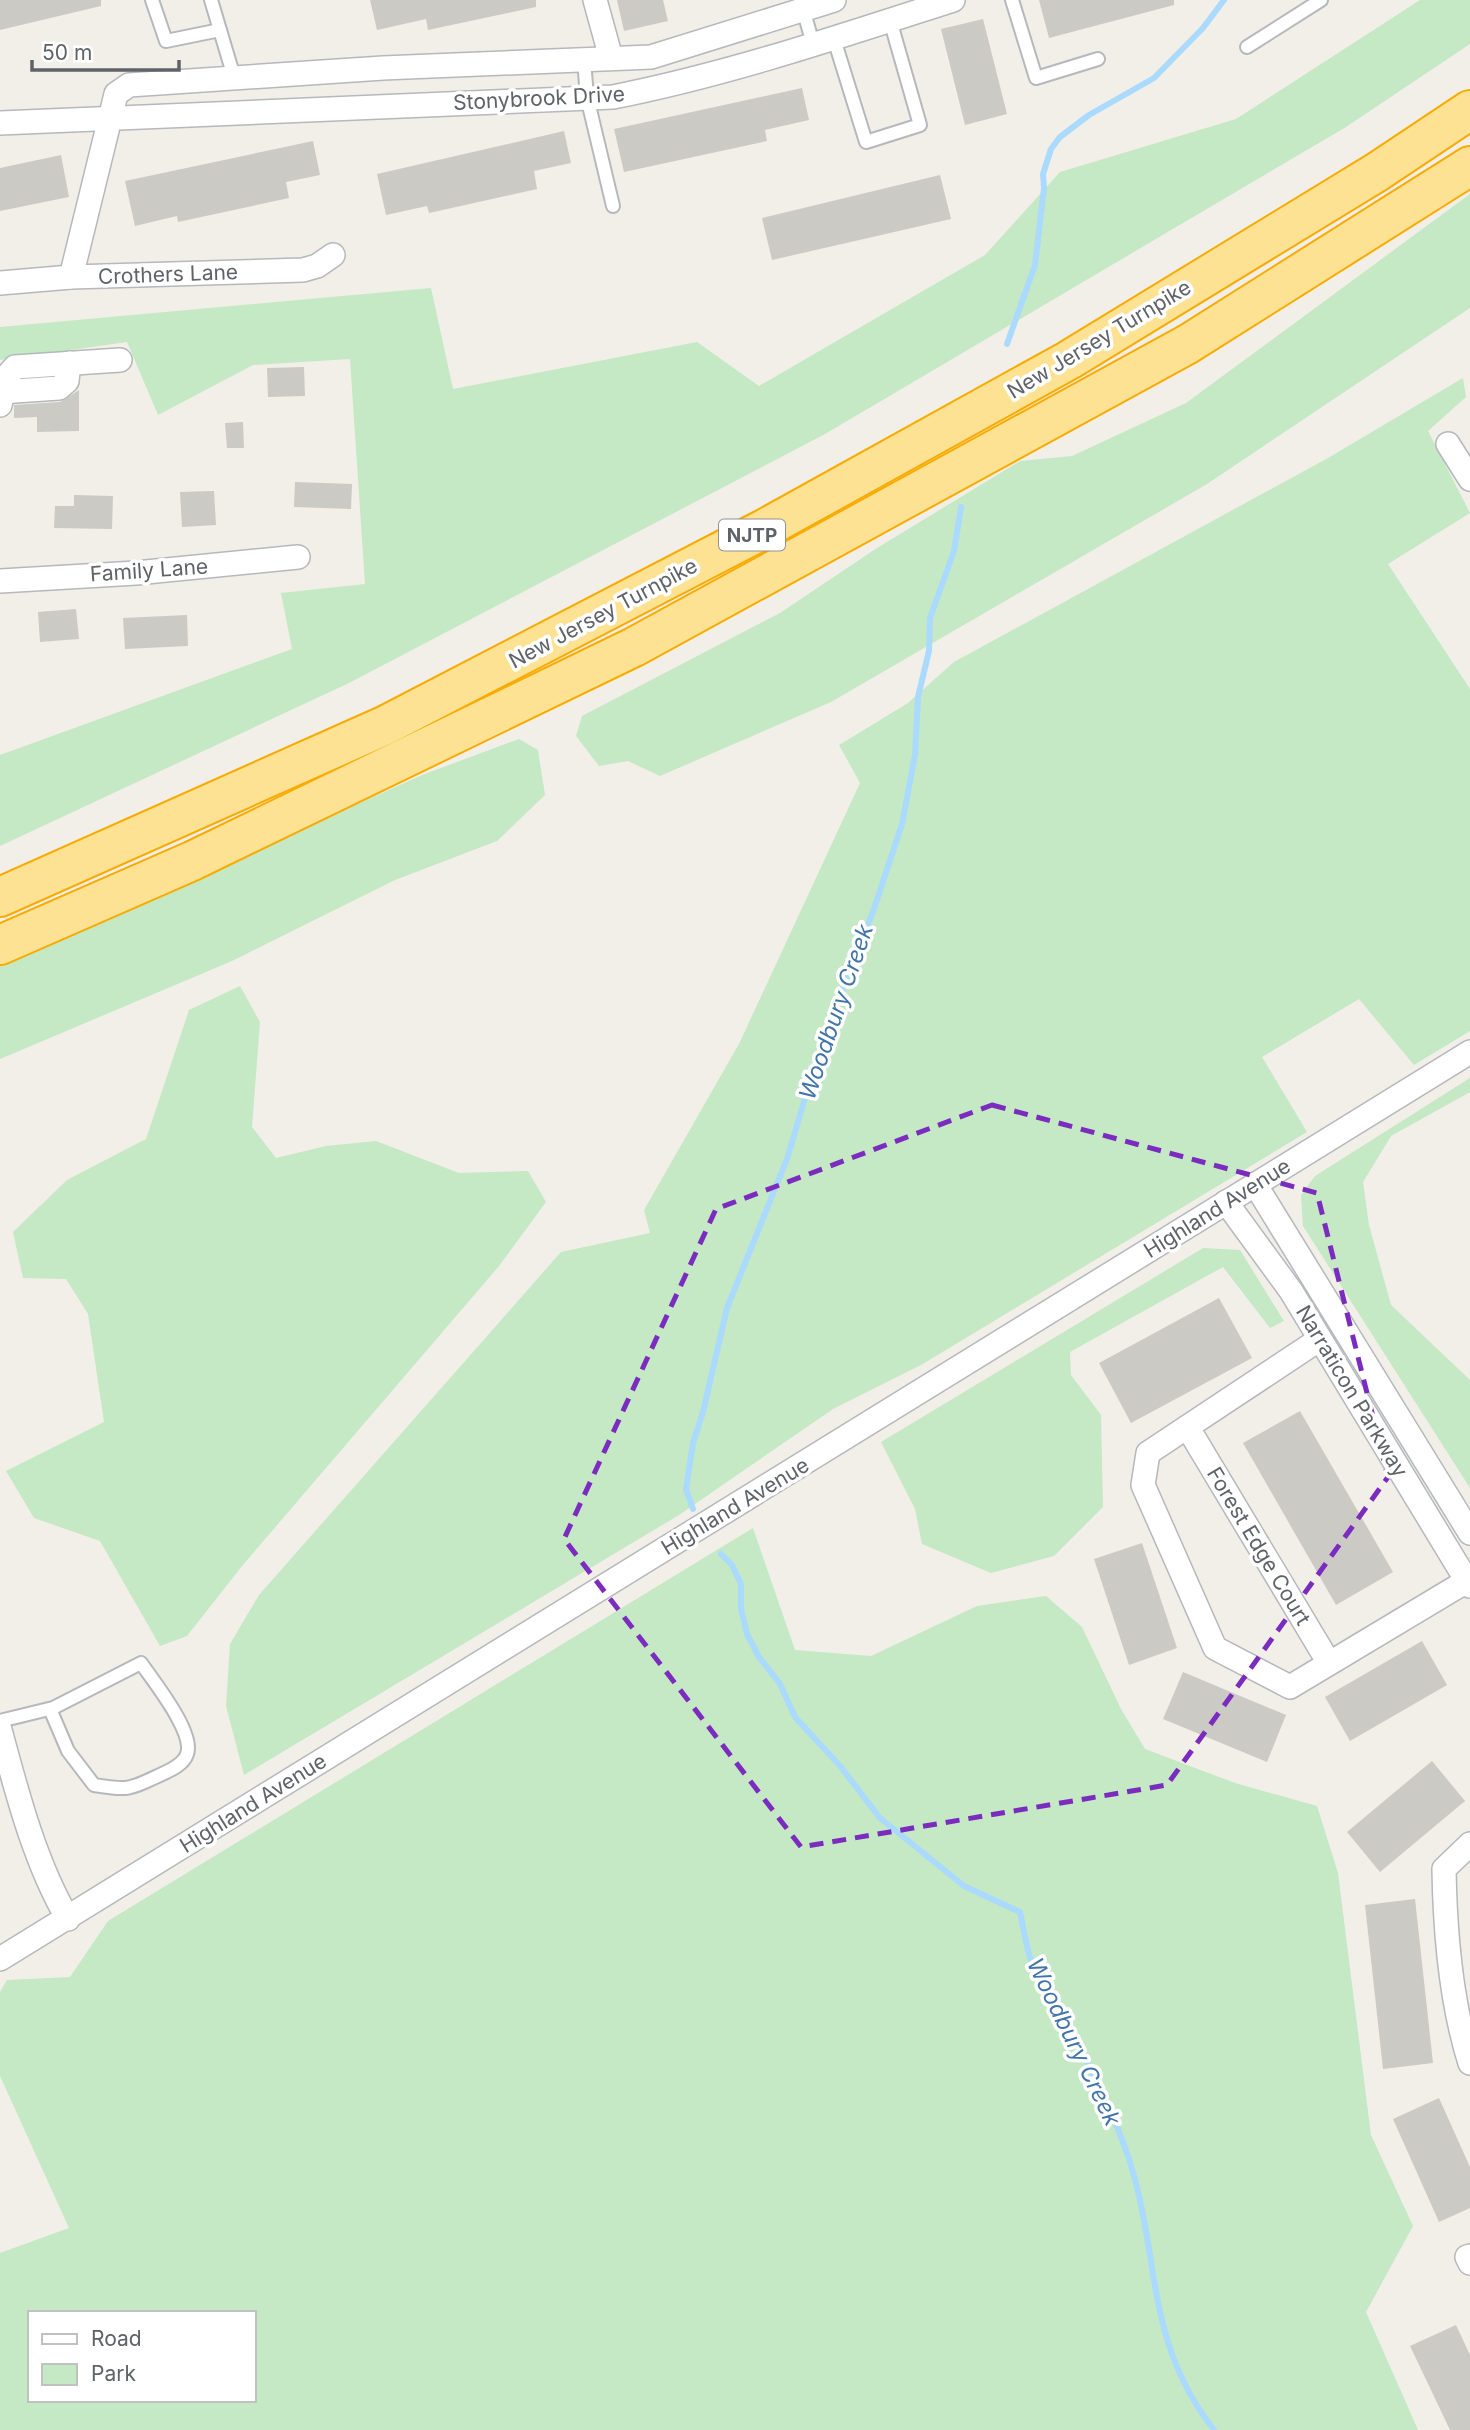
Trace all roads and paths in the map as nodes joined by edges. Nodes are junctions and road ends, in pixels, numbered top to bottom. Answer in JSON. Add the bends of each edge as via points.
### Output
{"nodes":[{"id":1,"x":152,"y":0,"type":"edge"},
{"id":2,"x":211,"y":0,"type":"edge"},
{"id":3,"x":595,"y":0,"type":"edge"},
{"id":4,"x":834,"y":0,"type":"edge"},
{"id":5,"x":953,"y":0,"type":"edge"},
{"id":6,"x":1012,"y":0,"type":"edge"},
{"id":7,"x":1321,"y":0,"type":"edge"},
{"id":8,"x":803,"y":9,"type":"junction"},
{"id":9,"x":890,"y":20,"type":"junction"},
{"id":10,"x":220,"y":30,"type":"junction"},
{"id":11,"x":824,"y":42,"type":"junction"},
{"id":12,"x":1247,"y":47,"type":"dead end"},
{"id":13,"x":611,"y":58,"type":"junction"},
{"id":14,"x":1098,"y":59,"type":"dead end"},
{"id":15,"x":584,"y":60,"type":"junction"},
{"id":16,"x":234,"y":77,"type":"junction"},
{"id":17,"x":587,"y":97,"type":"junction"},
{"id":18,"x":1470,"y":110,"type":"edge"},
{"id":19,"x":112,"y":116,"type":"junction"},
{"id":20,"x":0,"y":123,"type":"edge"},
{"id":21,"x":1470,"y":166,"type":"edge"},
{"id":22,"x":614,"y":206,"type":"dead end"},
{"id":23,"x":333,"y":255,"type":"dead end"},
{"id":24,"x":71,"y":277,"type":"junction"},
{"id":25,"x":0,"y":283,"type":"edge"},
{"id":26,"x":120,"y":360,"type":"dead end"},
{"id":27,"x":1,"y":396,"type":"edge"},
{"id":28,"x":1448,"y":444,"type":"dead end"},
{"id":29,"x":1470,"y":479,"type":"edge"},
{"id":30,"x":298,"y":557,"type":"dead end"},
{"id":31,"x":0,"y":581,"type":"edge"},
{"id":32,"x":0,"y":897,"type":"edge"},
{"id":33,"x":0,"y":945,"type":"edge"},
{"id":34,"x":1470,"y":1052,"type":"edge"},
{"id":35,"x":1255,"y":1184,"type":"junction"},
{"id":36,"x":1226,"y":1202,"type":"junction"},
{"id":37,"x":1320,"y":1339,"type":"junction"},
{"id":38,"x":1188,"y":1428,"type":"junction"},
{"id":39,"x":1470,"y":1533,"type":"edge"},
{"id":40,"x":1469,"y":1582,"type":"edge"},
{"id":41,"x":1329,"y":1663,"type":"junction"},
{"id":42,"x":50,"y":1709,"type":"junction"},
{"id":43,"x":0,"y":1721,"type":"edge"},
{"id":44,"x":0,"y":1730,"type":"edge"},
{"id":45,"x":6,"y":1776,"type":"edge"},
{"id":46,"x":1470,"y":1844,"type":"edge"},
{"id":47,"x":68,"y":1919,"type":"junction"},
{"id":48,"x":0,"y":1959,"type":"edge"},
{"id":49,"x":1470,"y":2063,"type":"edge"},
{"id":50,"x":1470,"y":2256,"type":"edge"},
{"id":51,"x":1470,"y":2263,"type":"edge"}],
"edges":[{"from":1,"to":10,"type":"lane","via":[[166,41]]},
{"from":2,"to":10,"type":"lane"},
{"from":3,"to":13,"type":"street"},
{"from":4,"to":8,"type":"street","name":"Stonybrook Drive"},
{"from":5,"to":9,"type":"street","name":"Stonybrook Drive"},
{"from":6,"to":14,"type":"lane","via":[[1036,78]]},
{"from":7,"to":12,"type":"lane"},
{"from":8,"to":11,"type":"lane"},
{"from":8,"to":13,"type":"street","name":"Stonybrook Drive","via":[[651,57]]},
{"from":9,"to":11,"type":"street","name":"Stonybrook Drive"},
{"from":9,"to":11,"type":"lane","via":[[920,125],[866,142]]},
{"from":10,"to":16,"type":"lane"},
{"from":11,"to":17,"type":"street","name":"Stonybrook Drive","via":[[677,84],[613,97]]},
{"from":13,"to":15,"type":"street","name":"Stonybrook Drive"},
{"from":15,"to":16,"type":"street","name":"Stonybrook Drive"},
{"from":15,"to":17,"type":"lane"},
{"from":16,"to":19,"type":"street","name":"Stonybrook Drive","via":[[129,85],[116,94]]},
{"from":17,"to":19,"type":"street","name":"Stonybrook Drive"},
{"from":17,"to":22,"type":"lane"},
{"from":18,"to":32,"type":"highway","name":"New Jersey Turnpike","number":"NJTP","via":[[1069,360],[764,529],[386,725]]},
{"from":19,"to":20,"type":"street","name":"Stonybrook Drive"},
{"from":19,"to":24,"type":"street"},
{"from":21,"to":33,"type":"highway","name":"New Jersey Turnpike","number":"NJTP","via":[[1188,344],[634,648],[192,861]]},
{"from":23,"to":24,"type":"street","name":"Crothers Lane","via":[[303,270]]},
{"from":24,"to":25,"type":"street","name":"Crothers Lane"},
{"from":26,"to":27,"type":"street","via":[[69,362],[67,381],[58,388]]},
{"from":28,"to":29,"type":"street"},
{"from":30,"to":31,"type":"street","name":"Family Lane"},
{"from":34,"to":35,"type":"street","name":"Highland Avenue"},
{"from":35,"to":36,"type":"street","name":"Highland Avenue"},
{"from":35,"to":39,"type":"street","name":"Narraticon Parkway"},
{"from":36,"to":37,"type":"street","name":"Narraticon Parkway"},
{"from":36,"to":47,"type":"street","name":"Highland Avenue"},
{"from":37,"to":38,"type":"street"},
{"from":37,"to":40,"type":"street","name":"Narraticon Parkway"},
{"from":38,"to":41,"type":"street","name":"Forest Edge Court"},
{"from":38,"to":41,"type":"street","via":[[1148,1453],[1143,1485],[1214,1648],[1290,1687]]},
{"from":40,"to":41,"type":"street"},
{"from":42,"to":42,"type":"lane","via":[[141,1664],[180,1723],[189,1742],[187,1757],[173,1769],[127,1790],[94,1786],[68,1751]]},
{"from":42,"to":43,"type":"lane"},
{"from":44,"to":45,"type":"street"},
{"from":45,"to":47,"type":"street"},
{"from":46,"to":49,"type":"street","via":[[1444,1869],[1444,1914]]},
{"from":47,"to":48,"type":"street","name":"Highland Avenue"},
{"from":50,"to":51,"type":"street"}]}
